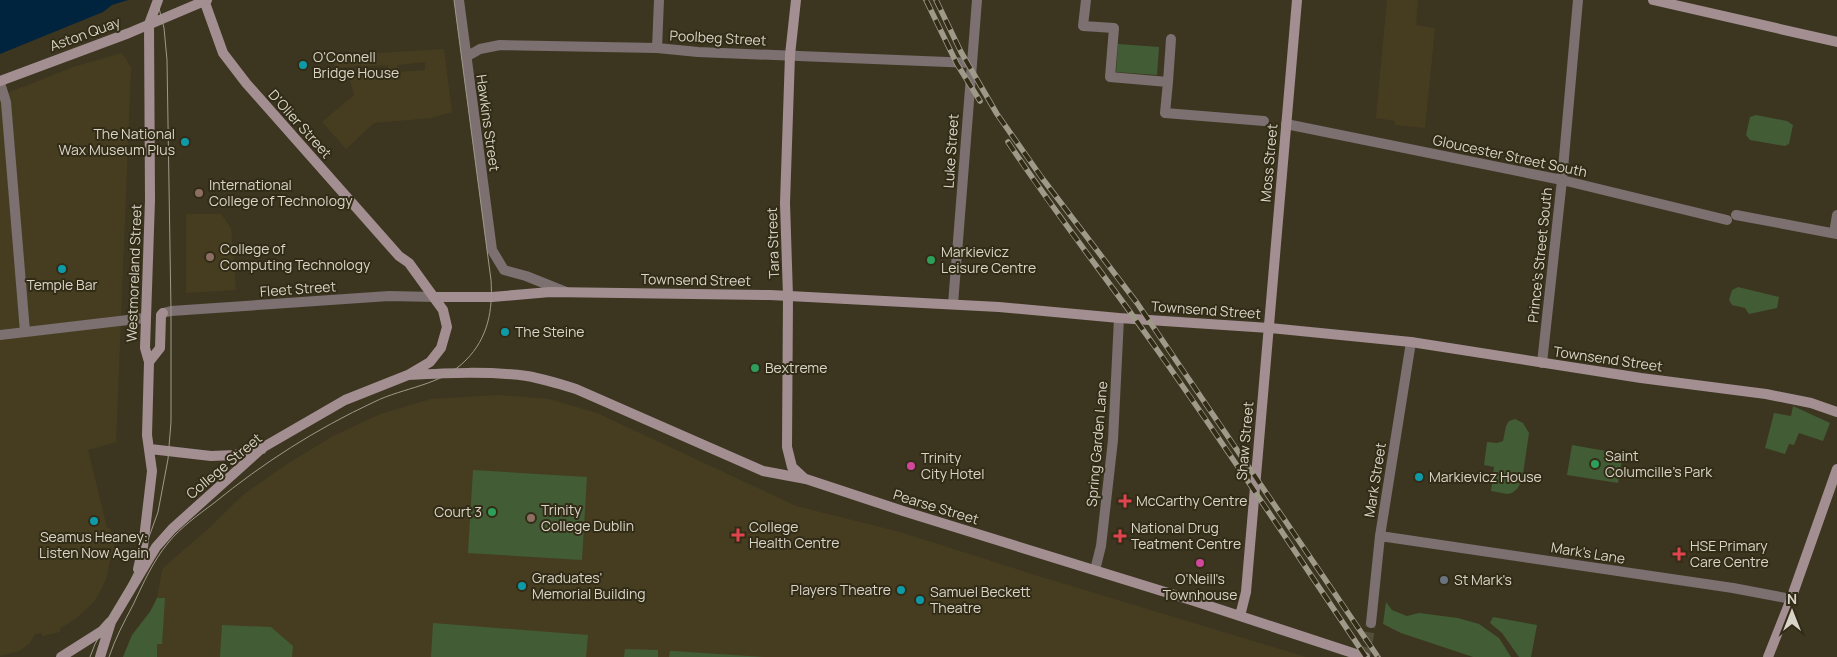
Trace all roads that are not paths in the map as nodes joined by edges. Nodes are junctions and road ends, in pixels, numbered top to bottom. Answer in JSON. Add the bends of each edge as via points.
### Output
{"nodes":[{"id":1,"x":150,"y":0,"type":"edge"},
{"id":2,"x":158,"y":0,"type":"edge"},
{"id":3,"x":205,"y":0,"type":"edge"},
{"id":4,"x":459,"y":0,"type":"edge"},
{"id":5,"x":659,"y":0,"type":"edge"},
{"id":6,"x":796,"y":0,"type":"edge"},
{"id":7,"x":977,"y":0,"type":"edge"},
{"id":8,"x":1086,"y":0,"type":"edge"},
{"id":9,"x":1297,"y":0,"type":"edge"},
{"id":10,"x":1578,"y":0,"type":"edge"},
{"id":11,"x":1653,"y":0,"type":"edge"},
{"id":12,"x":153,"y":12,"type":"junction"},
{"id":13,"x":149,"y":24,"type":"junction"},
{"id":14,"x":1171,"y":39,"type":"dead end"},
{"id":15,"x":1837,"y":42,"type":"edge"},
{"id":16,"x":657,"y":48,"type":"junction"},
{"id":17,"x":790,"y":55,"type":"junction"},
{"id":18,"x":466,"y":57,"type":"junction"},
{"id":19,"x":972,"y":62,"type":"junction"},
{"id":20,"x":0,"y":82,"type":"edge"},
{"id":21,"x":1168,"y":82,"type":"junction"},
{"id":22,"x":1264,"y":121,"type":"dead end"},
{"id":23,"x":1286,"y":124,"type":"junction"},
{"id":24,"x":1562,"y":180,"type":"junction"},
{"id":25,"x":1837,"y":215,"type":"edge"},
{"id":26,"x":1835,"y":233,"type":"edge"},
{"id":27,"x":492,"y":250,"type":"joint"},
{"id":28,"x":566,"y":292,"type":"junction"},
{"id":29,"x":788,"y":296,"type":"junction"},
{"id":30,"x":435,"y":297,"type":"junction"},
{"id":31,"x":953,"y":304,"type":"junction"},
{"id":32,"x":163,"y":313,"type":"joint"},
{"id":33,"x":145,"y":318,"type":"junction"},
{"id":34,"x":1119,"y":318,"type":"junction"},
{"id":35,"x":1269,"y":328,"type":"junction"},
{"id":36,"x":25,"y":332,"type":"junction"},
{"id":37,"x":0,"y":335,"type":"edge"},
{"id":38,"x":1411,"y":342,"type":"junction"},
{"id":39,"x":149,"y":362,"type":"junction"},
{"id":40,"x":1542,"y":363,"type":"junction"},
{"id":41,"x":503,"y":374,"type":"joint"},
{"id":42,"x":408,"y":375,"type":"junction"},
{"id":43,"x":1837,"y":412,"type":"edge"},
{"id":44,"x":262,"y":448,"type":"junction"},
{"id":45,"x":150,"y":450,"type":"junction"},
{"id":46,"x":1837,"y":469,"type":"edge"},
{"id":47,"x":806,"y":479,"type":"junction"},
{"id":48,"x":1380,"y":536,"type":"junction"},
{"id":49,"x":1095,"y":570,"type":"junction"},
{"id":50,"x":135,"y":579,"type":"junction"},
{"id":51,"x":1791,"y":599,"type":"junction"},
{"id":52,"x":1240,"y":616,"type":"junction"},
{"id":53,"x":111,"y":622,"type":"junction"},
{"id":54,"x":1371,"y":623,"type":"tunnel mouth"},
{"id":55,"x":61,"y":657,"type":"edge"},
{"id":56,"x":100,"y":657,"type":"edge"},
{"id":57,"x":1365,"y":657,"type":"edge"},
{"id":58,"x":1768,"y":657,"type":"edge"}],
"edges":[{"from":1,"to":12,"type":"main road"},
{"from":2,"to":12,"type":"main road","name":"Westmoreland Street"},
{"from":3,"to":13,"type":"main road","name":"Aston Quay"},
{"from":3,"to":30,"type":"main road","name":"D'Olier Street","via":[[226,59],[402,260],[409,263]]},
{"from":4,"to":18,"type":"street","name":"Hawkins Street"},
{"from":5,"to":16,"type":"street"},
{"from":6,"to":17,"type":"main road","name":"Tara Street"},
{"from":7,"to":19,"type":"street","name":"Luke Street"},
{"from":8,"to":21,"type":"street","via":[[1083,26],[1114,28],[1110,77]]},
{"from":9,"to":23,"type":"main road","name":"Moss Street"},
{"from":10,"to":24,"type":"street","name":"Prince's Street South"},
{"from":11,"to":15,"type":"main road"},
{"from":12,"to":13,"type":"main road","name":"Westmoreland Street"},
{"from":13,"to":20,"type":"main road","name":"Aston Quay"},
{"from":13,"to":33,"type":"main road","name":"Westmoreland Street","via":[[150,200]]},
{"from":14,"to":21,"type":"street"},
{"from":16,"to":17,"type":"street","name":"Poolbeg Street"},
{"from":16,"to":18,"type":"street","name":"Poolbeg Street","via":[[500,45],[480,49]]},
{"from":17,"to":19,"type":"street","name":"Poolbeg Street"},
{"from":17,"to":29,"type":"main road","name":"Tara Street","via":[[785,203]]},
{"from":18,"to":27,"type":"street","name":"Hawkins Street"},
{"from":19,"to":31,"type":"street","name":"Luke Street"},
{"from":20,"to":36,"type":"street","via":[[6,102]]},
{"from":21,"to":22,"type":"street","via":[[1165,113]]},
{"from":23,"to":24,"type":"street","name":"Gloucester Street South"},
{"from":23,"to":35,"type":"main road","name":"Moss Street"},
{"from":24,"to":26,"type":"street","name":"Gloucester Street South","via":[[1731,218]]},
{"from":24,"to":40,"type":"street","name":"Prince's Street South"},
{"from":25,"to":26,"type":"street"},
{"from":27,"to":28,"type":"street","name":"Townsend Street","via":[[504,270]]},
{"from":28,"to":29,"type":"main road","name":"Townsend Street"},
{"from":28,"to":30,"type":"main road","name":"Townsend Street"},
{"from":29,"to":31,"type":"main road","name":"Townsend Street"},
{"from":29,"to":47,"type":"main road","name":"Tara Street","via":[[787,447],[792,466]]},
{"from":30,"to":32,"type":"street","name":"Fleet Street","via":[[389,296]]},
{"from":30,"to":42,"type":"main road","name":"College Street","via":[[446,319],[445,338],[430,362]]},
{"from":31,"to":34,"type":"main road","name":"Townsend Street"},
{"from":32,"to":39,"type":"main road","via":[[160,348]]},
{"from":33,"to":36,"type":"street"},
{"from":33,"to":39,"type":"main road","name":"Westmoreland Street","via":[[145,348]]},
{"from":34,"to":35,"type":"main road","name":"Townsend Street"},
{"from":34,"to":49,"type":"street","name":"Spring Garden Lane","via":[[1113,440],[1101,546]]},
{"from":35,"to":38,"type":"main road","name":"Townsend Street"},
{"from":35,"to":52,"type":"main road","name":"Shaw Street","via":[[1246,592]]},
{"from":36,"to":37,"type":"street"},
{"from":38,"to":40,"type":"main road","name":"Townsend Street"},
{"from":38,"to":48,"type":"street","name":"Mark Street"},
{"from":39,"to":45,"type":"main road","name":"Westmoreland Street","via":[[147,435]]},
{"from":40,"to":43,"type":"main road","name":"Townsend Street","via":[[1766,394]]},
{"from":41,"to":42,"type":"main road","name":"College Street","via":[[454,372]]},
{"from":41,"to":47,"type":"main road","name":"Pearse Street","via":[[528,376],[576,389],[763,471]]},
{"from":42,"to":44,"type":"main road","name":"College Street","via":[[345,400]]},
{"from":44,"to":45,"type":"main road","via":[[235,455],[211,456]]},
{"from":44,"to":50,"type":"main road","name":"College Street","via":[[172,529]]},
{"from":45,"to":50,"type":"main road","name":"Westmoreland Street","via":[[152,483]]},
{"from":46,"to":51,"type":"main road"},
{"from":47,"to":49,"type":"main road","name":"Pearse Street"},
{"from":48,"to":51,"type":"street","name":"Mark's Lane"},
{"from":48,"to":54,"type":"street","name":"Mark Street"},
{"from":49,"to":52,"type":"main road","name":"Pearse Street"},
{"from":50,"to":53,"type":"main road"},
{"from":51,"to":58,"type":"main road"},
{"from":52,"to":57,"type":"main road","name":"Pearse Street"},
{"from":53,"to":55,"type":"main road"},
{"from":53,"to":56,"type":"main road"}]}
